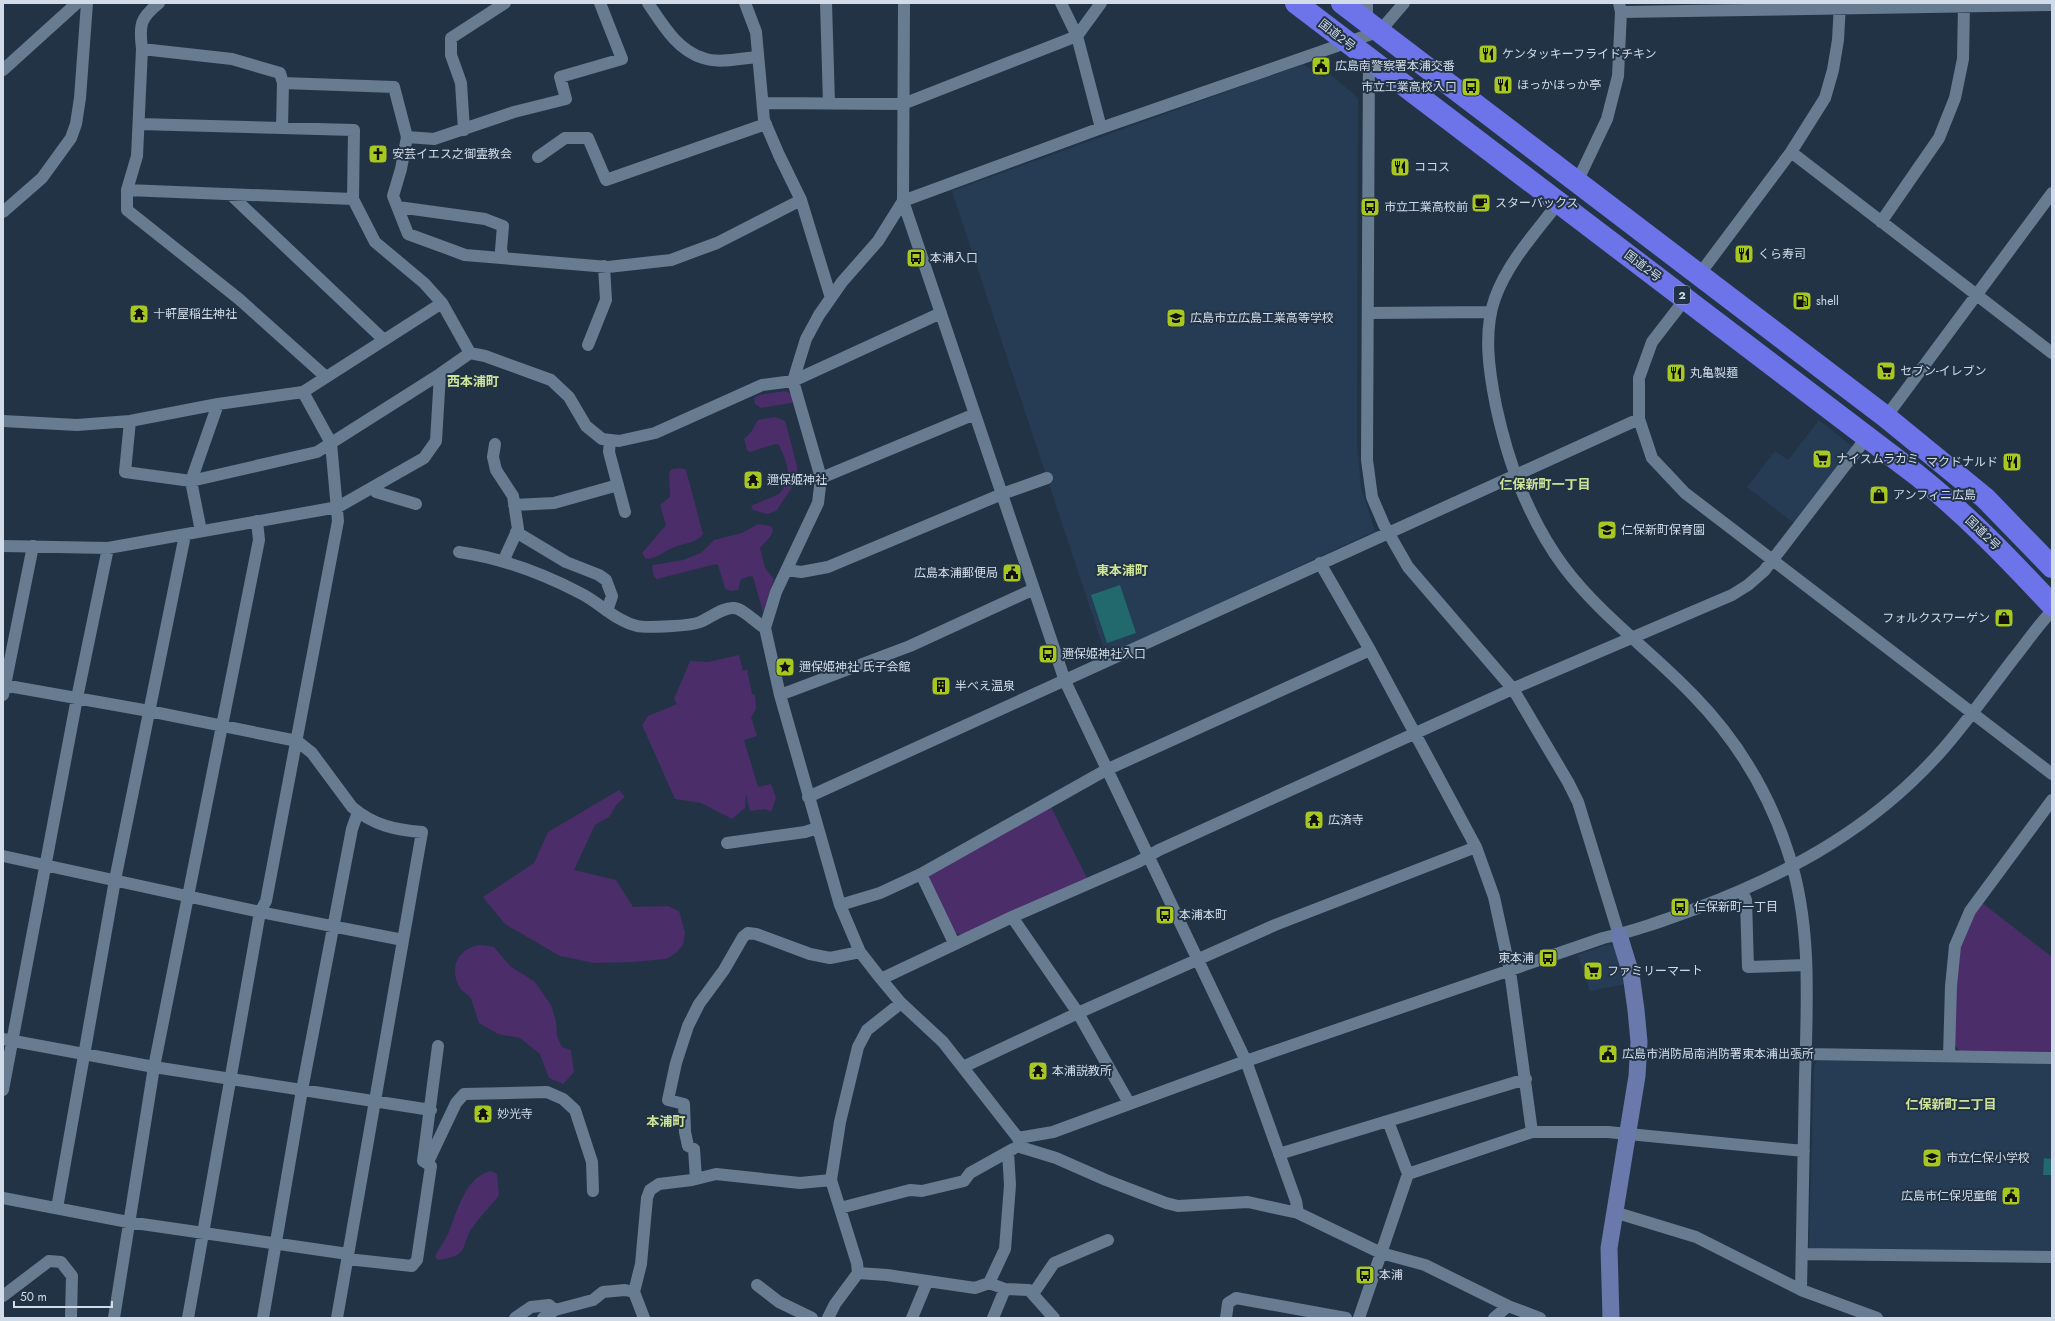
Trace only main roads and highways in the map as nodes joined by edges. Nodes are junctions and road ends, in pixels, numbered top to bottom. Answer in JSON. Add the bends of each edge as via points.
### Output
{"nodes":[{"id":1,"x":1296,"y":3,"type":"edge"},
{"id":2,"x":1342,"y":3,"type":"edge"},
{"id":3,"x":1370,"y":23,"type":"edge"},
{"id":4,"x":2052,"y":567,"type":"edge"},
{"id":5,"x":2052,"y":605,"type":"edge"}],
"edges":[{"from":1,"to":5,"type":"highway","name":"国道2号","number":"2","via":[[1923,480],[2008,557]]},
{"from":2,"to":3,"type":"highway","number":"2"},
{"from":3,"to":4,"type":"highway","number":"2","via":[[1886,417],[1985,498]]}]}
